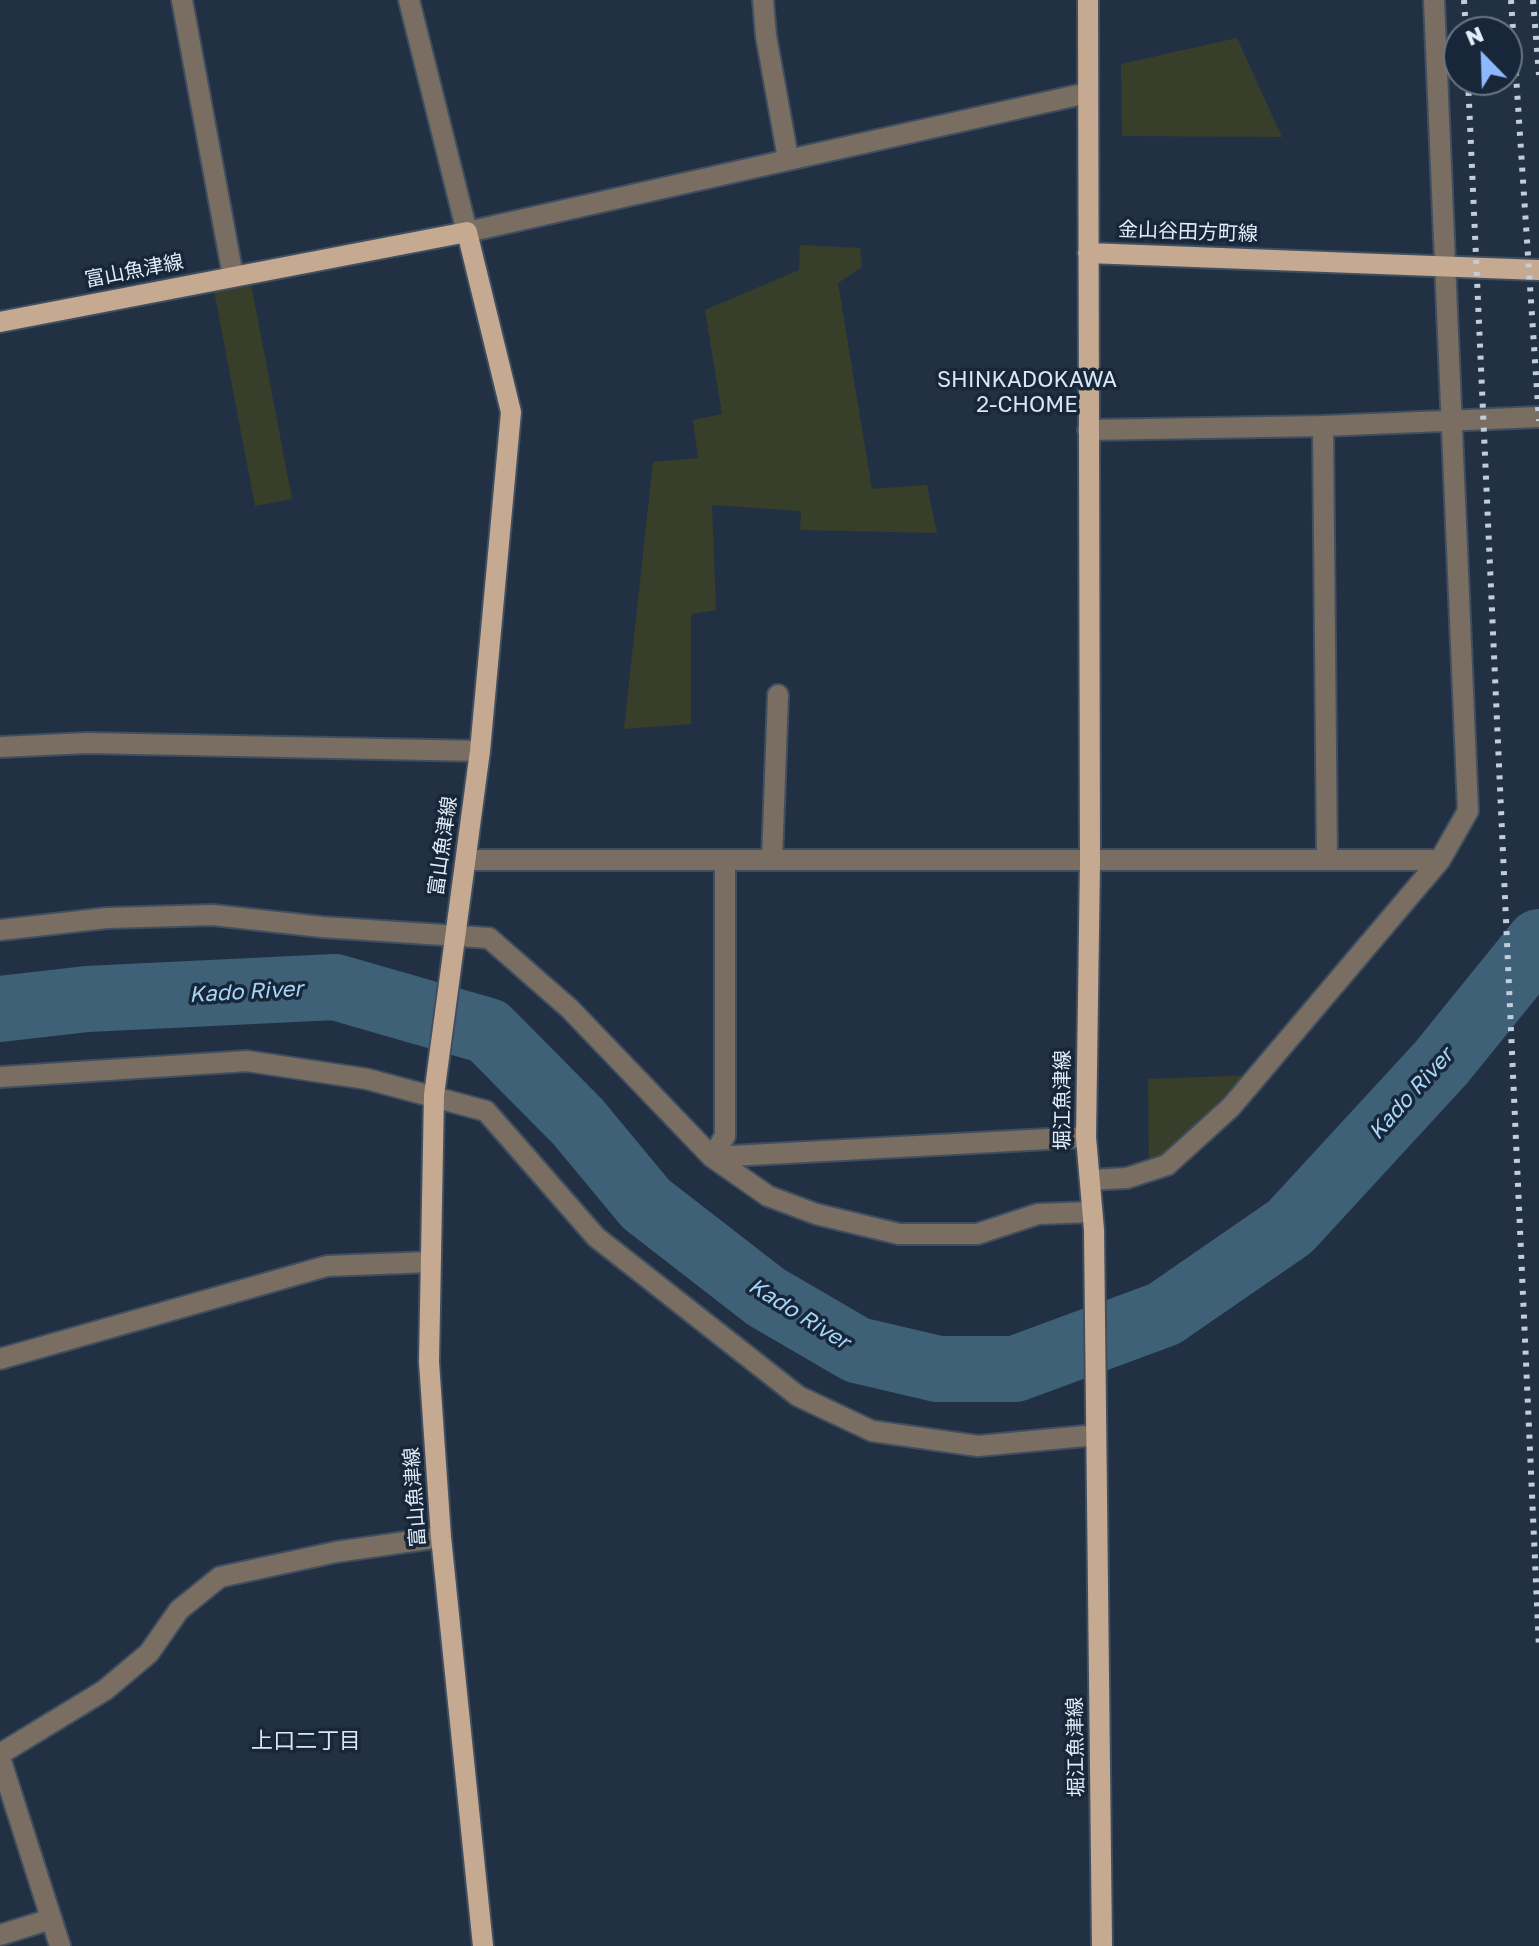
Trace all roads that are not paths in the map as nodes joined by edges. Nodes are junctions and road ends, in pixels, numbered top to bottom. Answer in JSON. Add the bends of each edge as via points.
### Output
{"nodes":[{"id":1,"x":182,"y":0,"type":"edge"},
{"id":2,"x":409,"y":0,"type":"edge"},
{"id":3,"x":763,"y":0,"type":"edge"},
{"id":4,"x":1088,"y":0,"type":"edge"},
{"id":5,"x":1434,"y":0,"type":"edge"},
{"id":6,"x":1087,"y":93,"type":"junction"},
{"id":7,"x":788,"y":158,"type":"junction"},
{"id":8,"x":467,"y":232,"type":"junction"},
{"id":9,"x":1088,"y":253,"type":"junction"},
{"id":10,"x":1448,"y":266,"type":"junction"},
{"id":11,"x":1539,"y":270,"type":"edge"},
{"id":12,"x":233,"y":276,"type":"junction"},
{"id":13,"x":0,"y":322,"type":"edge"},
{"id":14,"x":1539,"y":417,"type":"edge"},
{"id":15,"x":1453,"y":418,"type":"junction"},
{"id":16,"x":1323,"y":426,"type":"junction"},
{"id":17,"x":1088,"y":430,"type":"junction"},
{"id":18,"x":778,"y":695,"type":"dead end"},
{"id":19,"x":0,"y":747,"type":"edge"},
{"id":20,"x":480,"y":751,"type":"junction"},
{"id":21,"x":467,"y":860,"type":"junction"},
{"id":22,"x":725,"y":860,"type":"junction"},
{"id":23,"x":772,"y":860,"type":"junction"},
{"id":24,"x":1327,"y":860,"type":"junction"},
{"id":25,"x":1440,"y":860,"type":"junction"},
{"id":26,"x":1090,"y":861,"type":"junction"},
{"id":27,"x":0,"y":930,"type":"edge"},
{"id":28,"x":452,"y":944,"type":"junction"},
{"id":29,"x":0,"y":1077,"type":"edge"},
{"id":30,"x":435,"y":1086,"type":"junction"},
{"id":31,"x":1086,"y":1137,"type":"junction"},
{"id":32,"x":712,"y":1157,"type":"junction"},
{"id":33,"x":1090,"y":1180,"type":"junction"},
{"id":34,"x":1093,"y":1221,"type":"junction"},
{"id":35,"x":430,"y":1262,"type":"junction"},
{"id":36,"x":0,"y":1359,"type":"edge"},
{"id":37,"x":1096,"y":1435,"type":"junction"},
{"id":38,"x":441,"y":1537,"type":"junction"},
{"id":39,"x":0,"y":1756,"type":"edge"},
{"id":40,"x":51,"y":1919,"type":"junction"},
{"id":41,"x":0,"y":1935,"type":"edge"},
{"id":42,"x":60,"y":1946,"type":"edge"},
{"id":43,"x":483,"y":1946,"type":"edge"},
{"id":44,"x":1102,"y":1946,"type":"edge"}],
"edges":[{"from":1,"to":12,"type":"street"},
{"from":2,"to":8,"type":"street"},
{"from":3,"to":7,"type":"street"},
{"from":4,"to":6,"type":"main road","name":"金山谷田方町線"},
{"from":5,"to":10,"type":"street"},
{"from":6,"to":7,"type":"street"},
{"from":6,"to":9,"type":"main road","name":"金山谷田方町線"},
{"from":7,"to":8,"type":"street"},
{"from":8,"to":12,"type":"main road","name":"富山魚津線"},
{"from":8,"to":20,"type":"main road","name":"富山魚津線","via":[[511,412]]},
{"from":9,"to":10,"type":"main road","name":"金山谷田方町線"},
{"from":9,"to":17,"type":"main road","name":"堀江魚津線"},
{"from":10,"to":11,"type":"main road","name":"金山谷田方町線"},
{"from":10,"to":15,"type":"street"},
{"from":12,"to":13,"type":"main road","name":"富山魚津線"},
{"from":14,"to":15,"type":"street"},
{"from":15,"to":16,"type":"street"},
{"from":15,"to":25,"type":"street","via":[[1468,811]]},
{"from":16,"to":17,"type":"street"},
{"from":16,"to":24,"type":"street"},
{"from":17,"to":26,"type":"main road","name":"堀江魚津線"},
{"from":18,"to":23,"type":"street"},
{"from":19,"to":20,"type":"street","via":[[88,743]]},
{"from":20,"to":21,"type":"main road","name":"富山魚津線"},
{"from":21,"to":22,"type":"street"},
{"from":21,"to":28,"type":"main road","name":"富山魚津線"},
{"from":22,"to":23,"type":"street"},
{"from":22,"to":32,"type":"street","via":[[725,1136]]},
{"from":23,"to":26,"type":"street"},
{"from":24,"to":25,"type":"street"},
{"from":24,"to":26,"type":"street"},
{"from":25,"to":33,"type":"street","via":[[1231,1107],[1167,1165],[1127,1178]]},
{"from":26,"to":31,"type":"main road","name":"堀江魚津線"},
{"from":27,"to":28,"type":"street","via":[[107,918],[213,915]]},
{"from":28,"to":30,"type":"main road","name":"富山魚津線"},
{"from":28,"to":32,"type":"street","via":[[489,938],[570,1009]]},
{"from":29,"to":30,"type":"street","via":[[247,1061]]},
{"from":30,"to":35,"type":"main road","name":"富山魚津線"},
{"from":30,"to":37,"type":"street","via":[[486,1111],[596,1237],[798,1396],[872,1431],[978,1446]]},
{"from":31,"to":32,"type":"street"},
{"from":31,"to":33,"type":"main road","name":"堀江魚津線"},
{"from":32,"to":34,"type":"street","via":[[768,1196],[899,1234],[977,1234],[1038,1214]]},
{"from":33,"to":34,"type":"main road","name":"堀江魚津線"},
{"from":34,"to":37,"type":"main road","name":"堀江魚津線"},
{"from":35,"to":36,"type":"street","via":[[327,1266]]},
{"from":35,"to":38,"type":"main road","name":"富山魚津線","via":[[429,1362]]},
{"from":37,"to":44,"type":"main road","name":"堀江魚津線"},
{"from":38,"to":39,"type":"street","via":[[220,1577],[179,1610],[149,1653],[105,1690]]},
{"from":38,"to":43,"type":"main road","name":"富山魚津線"},
{"from":39,"to":40,"type":"street"},
{"from":40,"to":41,"type":"street"},
{"from":40,"to":42,"type":"street"}]}
